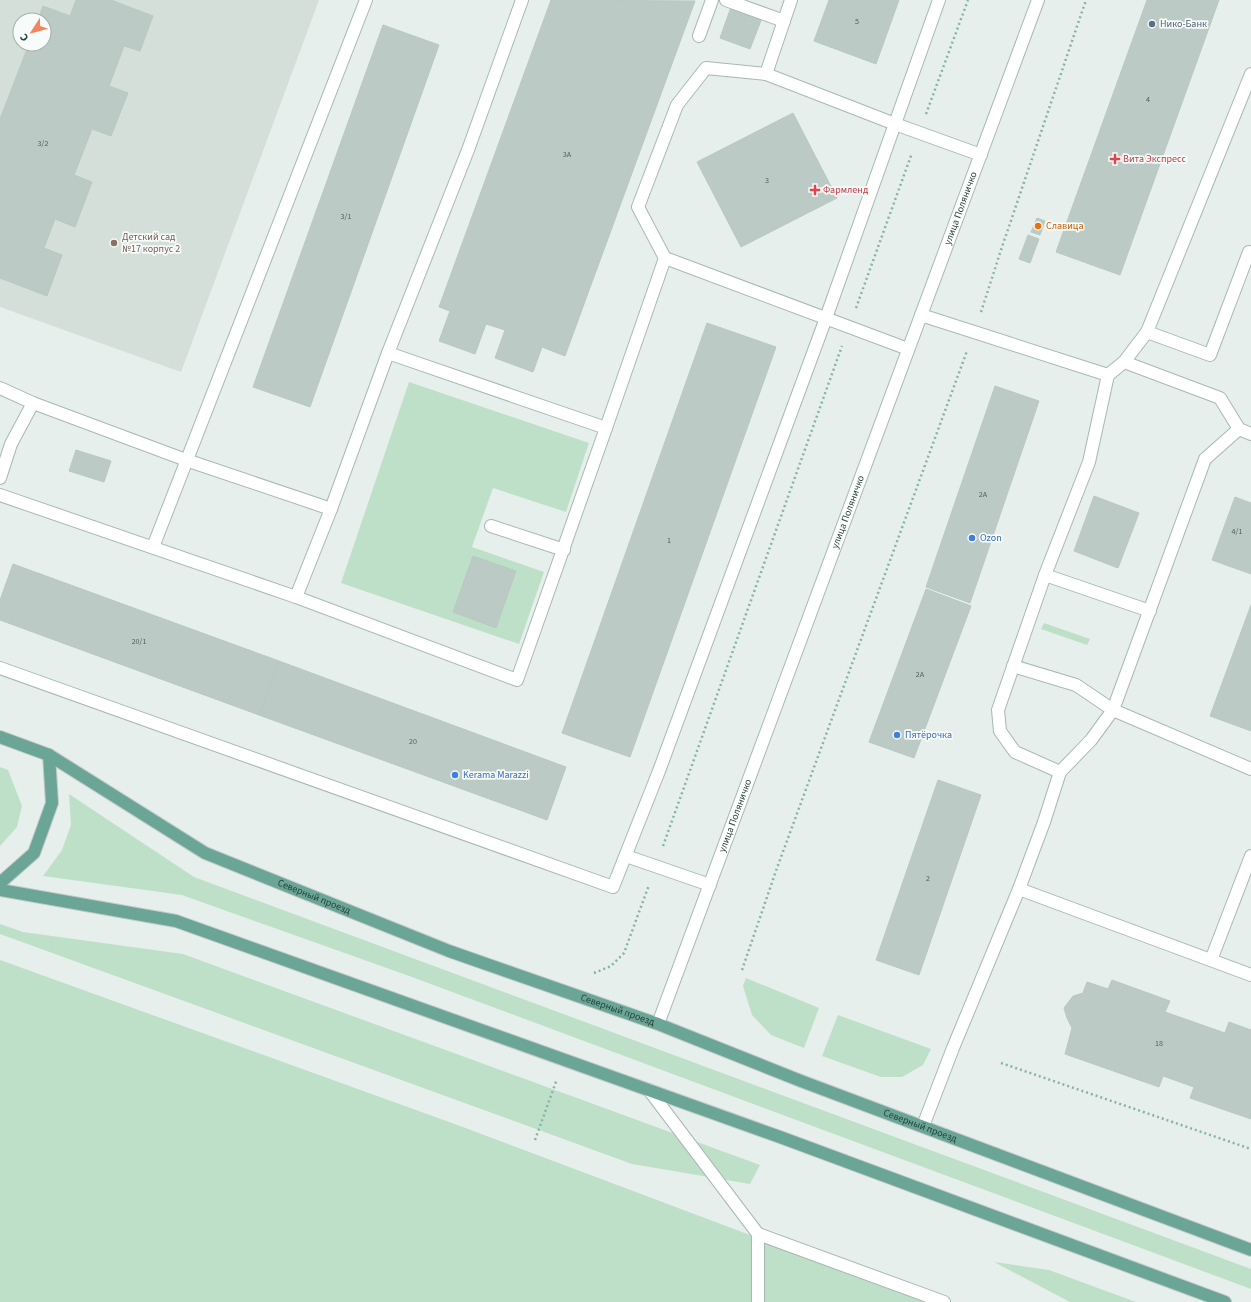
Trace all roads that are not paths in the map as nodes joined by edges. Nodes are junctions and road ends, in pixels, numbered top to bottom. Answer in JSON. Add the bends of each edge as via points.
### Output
{"nodes":[{"id":1,"x":366,"y":0,"type":"edge"},
{"id":2,"x":522,"y":0,"type":"edge"},
{"id":3,"x":712,"y":0,"type":"edge"},
{"id":4,"x":726,"y":0,"type":"edge"},
{"id":5,"x":791,"y":0,"type":"edge"},
{"id":6,"x":939,"y":0,"type":"edge"},
{"id":7,"x":1038,"y":0,"type":"edge"},
{"id":8,"x":784,"y":21,"type":"junction"},
{"id":9,"x":699,"y":36,"type":"dead end"},
{"id":10,"x":766,"y":74,"type":"junction"},
{"id":11,"x":1251,"y":74,"type":"edge"},
{"id":12,"x":895,"y":124,"type":"junction"},
{"id":13,"x":981,"y":154,"type":"junction"},
{"id":14,"x":1249,"y":252,"type":"dead end"},
{"id":15,"x":665,"y":258,"type":"junction"},
{"id":16,"x":921,"y":314,"type":"junction"},
{"id":17,"x":826,"y":318,"type":"junction"},
{"id":18,"x":1147,"y":332,"type":"junction"},
{"id":19,"x":908,"y":349,"type":"junction"},
{"id":20,"x":388,"y":353,"type":"junction"},
{"id":21,"x":1124,"y":362,"type":"junction"},
{"id":22,"x":1108,"y":375,"type":"junction"},
{"id":23,"x":0,"y":388,"type":"edge"},
{"id":24,"x":33,"y":403,"type":"junction"},
{"id":25,"x":606,"y":428,"type":"junction"},
{"id":26,"x":1239,"y":429,"type":"junction"},
{"id":27,"x":1251,"y":434,"type":"edge"},
{"id":28,"x":6,"y":442,"type":"edge"},
{"id":29,"x":186,"y":460,"type":"junction"},
{"id":30,"x":0,"y":478,"type":"edge"},
{"id":31,"x":0,"y":495,"type":"edge"},
{"id":32,"x":331,"y":508,"type":"junction"},
{"id":33,"x":491,"y":526,"type":"dead end"},
{"id":34,"x":153,"y":547,"type":"junction"},
{"id":35,"x":564,"y":550,"type":"junction"},
{"id":36,"x":1045,"y":575,"type":"junction"},
{"id":37,"x":296,"y":597,"type":"junction"},
{"id":38,"x":1150,"y":612,"type":"junction"},
{"id":39,"x":1013,"y":666,"type":"junction"},
{"id":40,"x":0,"y":668,"type":"edge"},
{"id":41,"x":1113,"y":710,"type":"junction"},
{"id":42,"x":0,"y":737,"type":"edge"},
{"id":43,"x":49,"y":755,"type":"junction"},
{"id":44,"x":1251,"y":769,"type":"edge"},
{"id":45,"x":1060,"y":772,"type":"junction"},
{"id":46,"x":626,"y":856,"type":"junction"},
{"id":47,"x":1251,"y":856,"type":"edge"},
{"id":48,"x":0,"y":882,"type":"edge"},
{"id":49,"x":710,"y":885,"type":"junction"},
{"id":50,"x":1019,"y":889,"type":"junction"},
{"id":51,"x":0,"y":890,"type":"edge"},
{"id":52,"x":1211,"y":960,"type":"junction"},
{"id":53,"x":1251,"y":975,"type":"edge"},
{"id":54,"x":658,"y":1024,"type":"junction"},
{"id":55,"x":649,"y":1090,"type":"junction"},
{"id":56,"x":923,"y":1126,"type":"junction"},
{"id":57,"x":758,"y":1234,"type":"junction"},
{"id":58,"x":1251,"y":1250,"type":"edge"},
{"id":59,"x":758,"y":1302,"type":"edge"},
{"id":60,"x":944,"y":1302,"type":"edge"},
{"id":61,"x":1225,"y":1302,"type":"edge"}],
"edges":[{"from":1,"to":29,"type":"street"},
{"from":2,"to":20,"type":"street","via":[[468,150]]},
{"from":3,"to":9,"type":"street"},
{"from":4,"to":8,"type":"street"},
{"from":5,"to":8,"type":"street"},
{"from":6,"to":12,"type":"street"},
{"from":7,"to":13,"type":"street","name":"улица Поляничко"},
{"from":8,"to":10,"type":"street"},
{"from":10,"to":12,"type":"street"},
{"from":10,"to":15,"type":"street","via":[[706,68],[677,105],[638,207]]},
{"from":11,"to":18,"type":"street"},
{"from":12,"to":13,"type":"street"},
{"from":12,"to":17,"type":"street"},
{"from":13,"to":16,"type":"street","name":"улица Поляничко"},
{"from":14,"to":18,"type":"street","via":[[1210,354]]},
{"from":15,"to":17,"type":"street"},
{"from":15,"to":25,"type":"street"},
{"from":16,"to":19,"type":"street","name":"улица Поляничко"},
{"from":16,"to":22,"type":"street"},
{"from":17,"to":19,"type":"street"},
{"from":17,"to":46,"type":"street"},
{"from":18,"to":21,"type":"street"},
{"from":19,"to":49,"type":"street","name":"улица Поляничко"},
{"from":20,"to":25,"type":"street"},
{"from":20,"to":32,"type":"street"},
{"from":21,"to":22,"type":"street"},
{"from":21,"to":26,"type":"street","via":[[1220,398]]},
{"from":22,"to":36,"type":"street","via":[[1089,462]]},
{"from":23,"to":24,"type":"street"},
{"from":24,"to":28,"type":"street"},
{"from":24,"to":29,"type":"street"},
{"from":25,"to":35,"type":"street"},
{"from":26,"to":27,"type":"street"},
{"from":26,"to":38,"type":"street","via":[[1205,459]]},
{"from":28,"to":30,"type":"street"},
{"from":29,"to":32,"type":"street"},
{"from":29,"to":34,"type":"street"},
{"from":31,"to":34,"type":"street"},
{"from":32,"to":37,"type":"street"},
{"from":33,"to":35,"type":"street"},
{"from":34,"to":37,"type":"street"},
{"from":35,"to":37,"type":"street","via":[[518,680]]},
{"from":36,"to":38,"type":"street"},
{"from":36,"to":39,"type":"street"},
{"from":38,"to":41,"type":"street"},
{"from":39,"to":41,"type":"street","via":[[1076,685]]},
{"from":39,"to":45,"type":"street","via":[[998,710],[1000,731],[1015,752]]},
{"from":40,"to":46,"type":"street","via":[[613,887]]},
{"from":41,"to":44,"type":"street"},
{"from":41,"to":45,"type":"street","via":[[1091,740]]},
{"from":42,"to":43,"type":"main road","name":"Северный проезд"},
{"from":43,"to":48,"type":"main road","via":[[52,803],[34,853]]},
{"from":43,"to":54,"type":"main road","name":"Северный проезд","via":[[205,853],[449,951]]},
{"from":45,"to":50,"type":"street"},
{"from":46,"to":49,"type":"street"},
{"from":47,"to":52,"type":"street"},
{"from":49,"to":54,"type":"street","name":"улица Поляничко"},
{"from":50,"to":52,"type":"street"},
{"from":50,"to":56,"type":"street"},
{"from":51,"to":55,"type":"main road","via":[[176,921]]},
{"from":52,"to":53,"type":"street"},
{"from":54,"to":56,"type":"main road","name":"Северный проезд"},
{"from":55,"to":57,"type":"street"},
{"from":55,"to":61,"type":"main road"},
{"from":56,"to":58,"type":"main road","name":"Северный проезд"},
{"from":57,"to":59,"type":"street"},
{"from":57,"to":60,"type":"street"}]}
